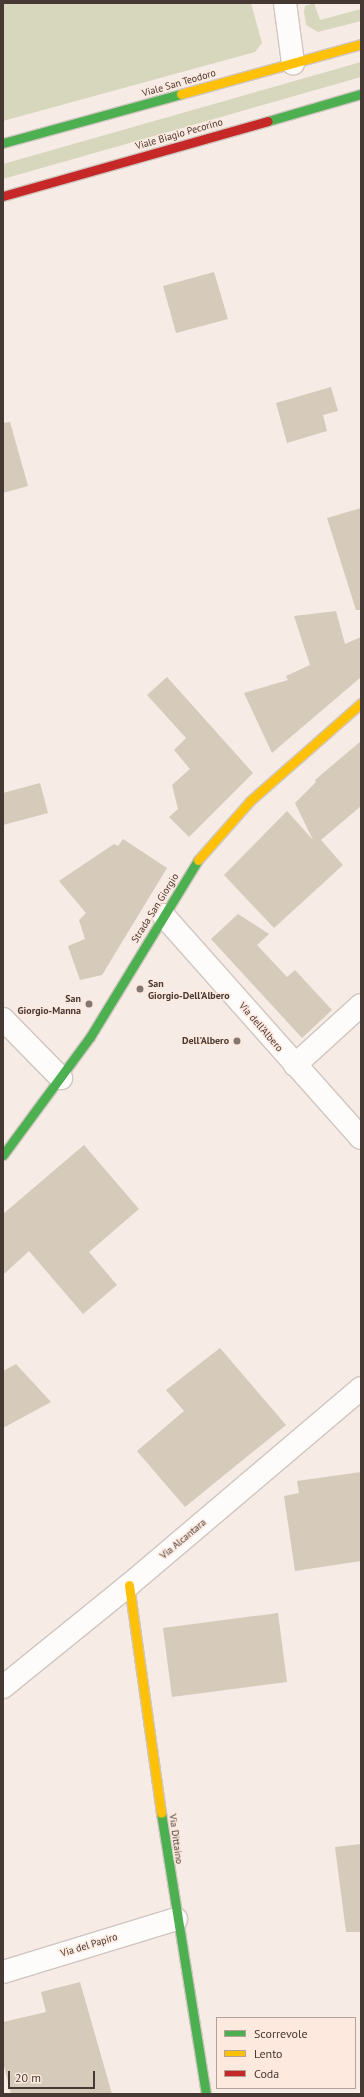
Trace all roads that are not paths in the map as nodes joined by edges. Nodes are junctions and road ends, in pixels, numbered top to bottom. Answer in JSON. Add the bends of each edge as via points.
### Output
{"nodes":[{"id":1,"x":285,"y":3,"type":"edge"},
{"id":2,"x":361,"y":44,"type":"edge"},
{"id":3,"x":293,"y":63,"type":"junction"},
{"id":4,"x":361,"y":94,"type":"edge"},
{"id":5,"x":3,"y":143,"type":"edge"},
{"id":6,"x":3,"y":196,"type":"edge"},
{"id":7,"x":361,"y":703,"type":"edge"},
{"id":8,"x":163,"y":915,"type":"junction"},
{"id":9,"x":361,"y":1005,"type":"edge"},
{"id":10,"x":3,"y":1019,"type":"edge"},
{"id":11,"x":295,"y":1065,"type":"junction"},
{"id":12,"x":61,"y":1078,"type":"junction"},
{"id":13,"x":361,"y":1138,"type":"edge"},
{"id":14,"x":3,"y":1155,"type":"edge"},
{"id":15,"x":361,"y":1388,"type":"edge"},
{"id":16,"x":129,"y":1585,"type":"junction"},
{"id":17,"x":3,"y":1687,"type":"edge"},
{"id":18,"x":176,"y":1919,"type":"junction"},
{"id":19,"x":3,"y":1972,"type":"edge"},
{"id":20,"x":206,"y":2094,"type":"edge"}],
"edges":[{"from":1,"to":3,"type":"street"},
{"from":2,"to":3,"type":"street","name":"Viale San Teodoro"},
{"from":3,"to":5,"type":"street","name":"Viale San Teodoro"},
{"from":4,"to":6,"type":"street","name":"Viale Biagio Pecorino"},
{"from":7,"to":8,"type":"street","name":"Strada San Giorgio","via":[[250,801],[196,863]]},
{"from":8,"to":11,"type":"street","name":"Via dell'Albero"},
{"from":8,"to":12,"type":"street","name":"Strada San Giorgio","via":[[90,1037]]},
{"from":9,"to":11,"type":"street"},
{"from":10,"to":12,"type":"street"},
{"from":11,"to":13,"type":"street","name":"Via dell'Albero"},
{"from":12,"to":14,"type":"street","name":"Strada San Giorgio"},
{"from":15,"to":16,"type":"street","name":"Via Alcantara"},
{"from":16,"to":17,"type":"street","name":"Via Alcantara"},
{"from":16,"to":18,"type":"street","name":"Via Dittaino"},
{"from":18,"to":19,"type":"street","name":"Via del Papiro"},
{"from":18,"to":20,"type":"street","name":"Via Dittaino"}]}
